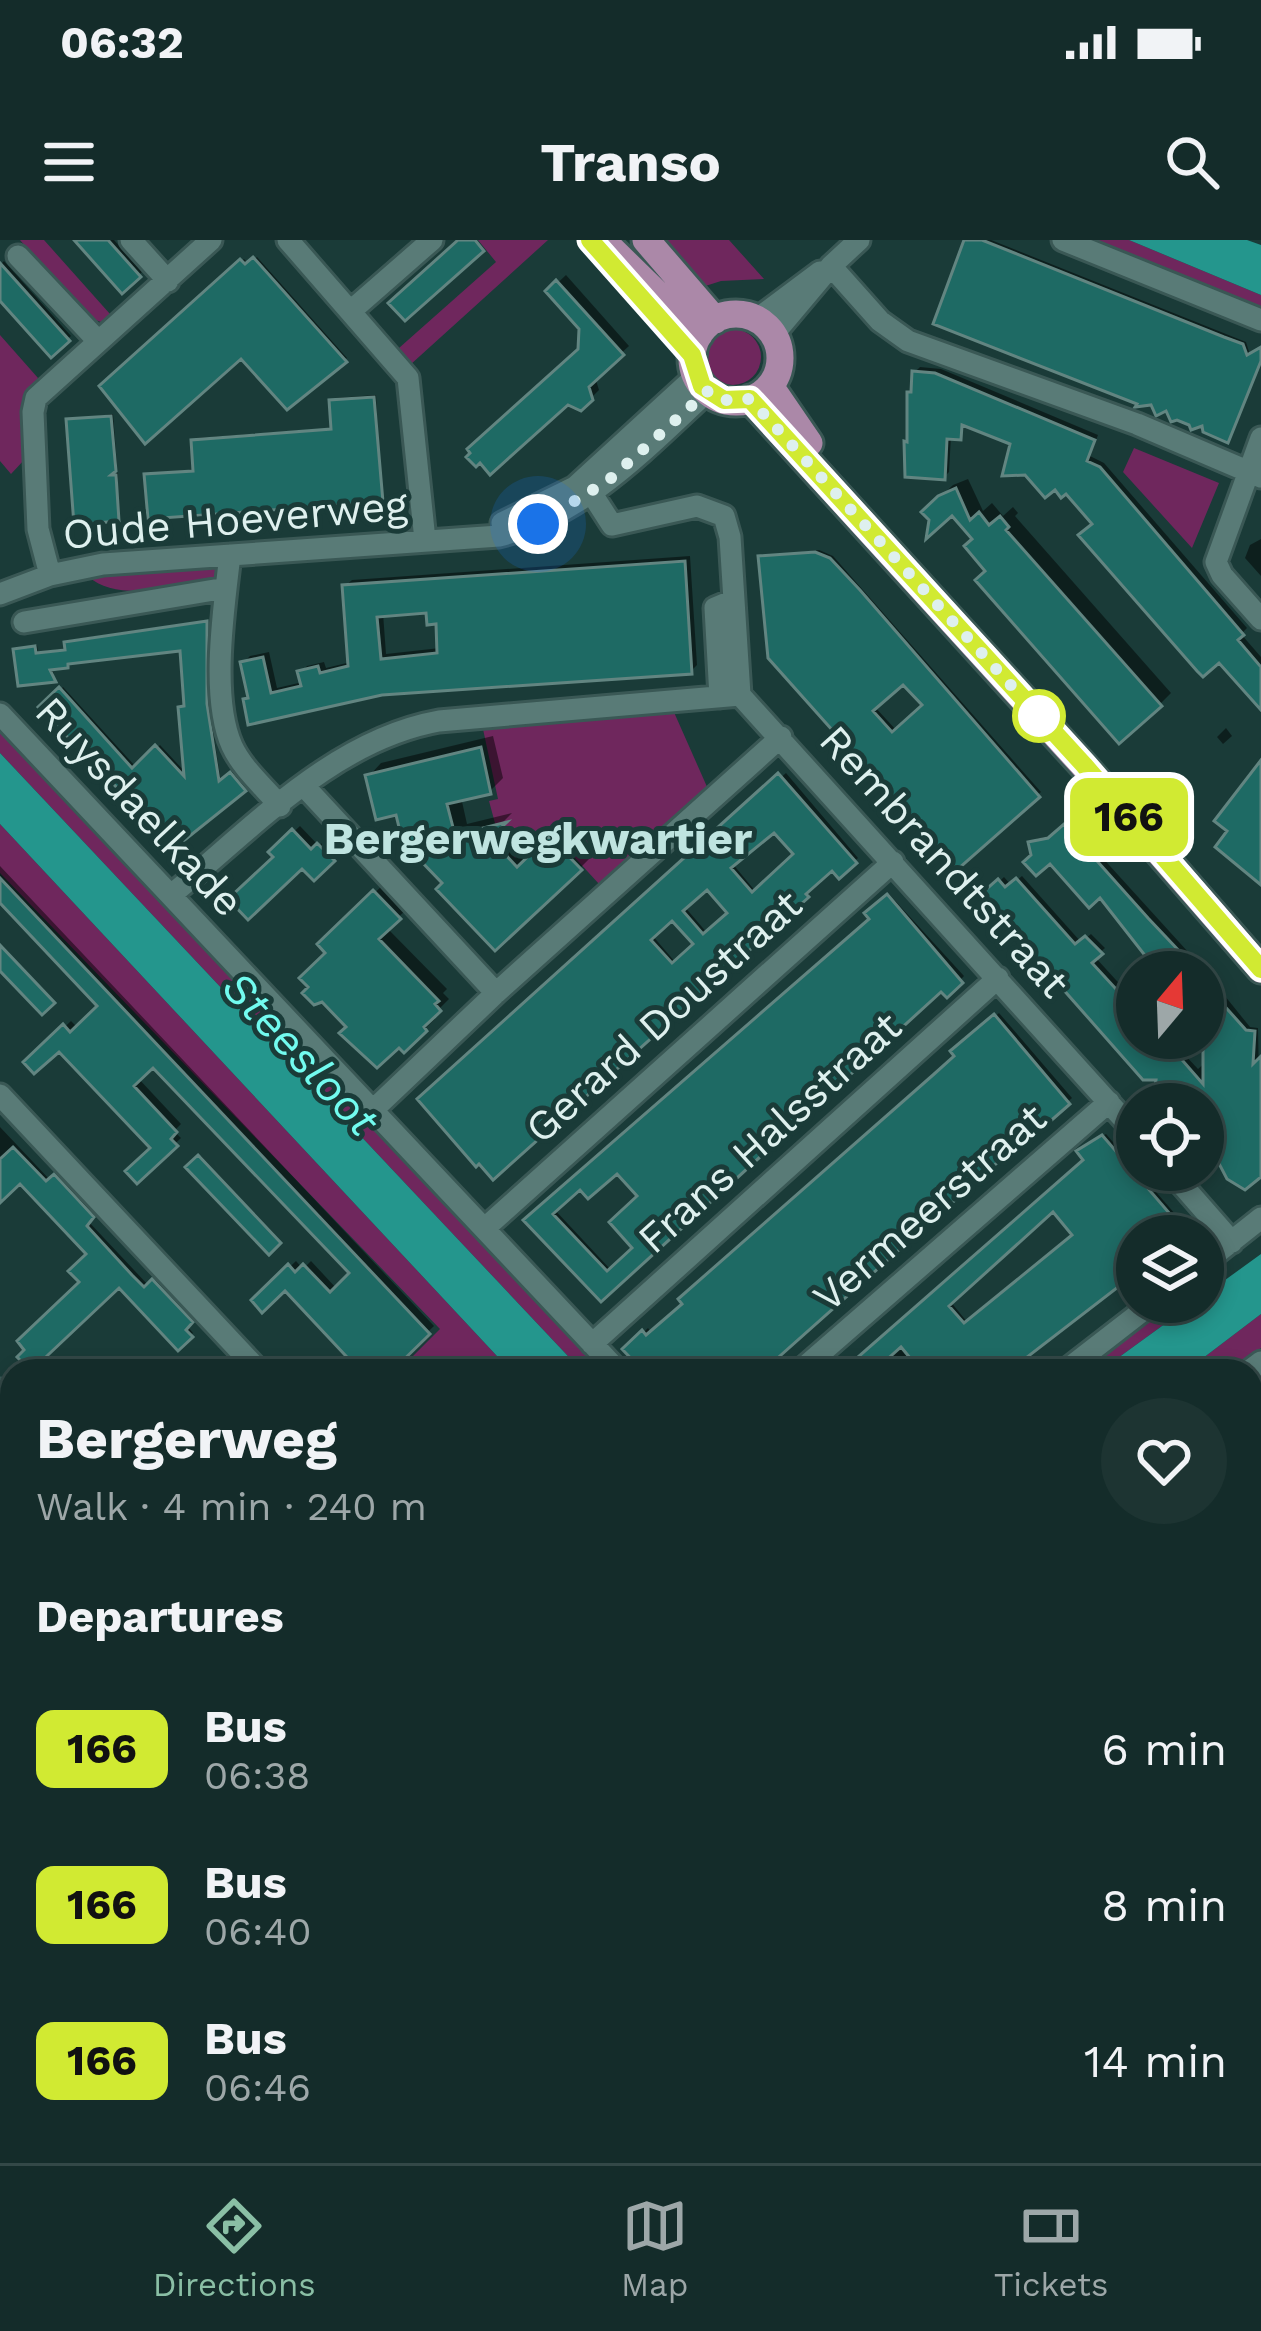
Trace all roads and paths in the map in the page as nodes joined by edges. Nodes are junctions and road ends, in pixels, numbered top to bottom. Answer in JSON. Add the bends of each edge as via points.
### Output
{"nodes":[{"id":1,"x":131,"y":240,"type":"edge"},
{"id":2,"x":211,"y":240,"type":"edge"},
{"id":3,"x":289,"y":240,"type":"edge"},
{"id":4,"x":432,"y":240,"type":"edge"},
{"id":5,"x":602,"y":240,"type":"edge"},
{"id":6,"x":646,"y":240,"type":"edge"},
{"id":7,"x":860,"y":240,"type":"edge"},
{"id":8,"x":1063,"y":240,"type":"edge"},
{"id":9,"x":18,"y":256,"type":"dead end"},
{"id":10,"x":832,"y":266,"type":"junction"},
{"id":11,"x":168,"y":281,"type":"junction"},
{"id":12,"x":352,"y":310,"type":"junction"},
{"id":13,"x":1261,"y":320,"type":"edge"},
{"id":14,"x":707,"y":327,"type":"junction"},
{"id":15,"x":765,"y":327,"type":"junction"},
{"id":16,"x":98,"y":341,"type":"junction"},
{"id":17,"x":702,"y":384,"type":"junction"},
{"id":18,"x":760,"y":393,"type":"junction"},
{"id":19,"x":1261,"y":438,"type":"edge"},
{"id":20,"x":1254,"y":474,"type":"edge"},
{"id":21,"x":588,"y":487,"type":"junction"},
{"id":22,"x":424,"y":540,"type":"junction"},
{"id":23,"x":230,"y":555,"type":"junction"},
{"id":24,"x":50,"y":575,"type":"junction"},
{"id":25,"x":226,"y":588,"type":"junction"},
{"id":26,"x":0,"y":594,"type":"edge"},
{"id":27,"x":1261,"y":619,"type":"edge"},
{"id":28,"x":24,"y":622,"type":"dead end"},
{"id":29,"x":730,"y":696,"type":"junction"},
{"id":30,"x":0,"y":714,"type":"edge"},
{"id":31,"x":781,"y":737,"type":"junction"},
{"id":32,"x":304,"y":786,"type":"junction"},
{"id":33,"x":280,"y":806,"type":"junction"},
{"id":34,"x":893,"y":862,"type":"junction"},
{"id":35,"x":171,"y":895,"type":"junction"},
{"id":36,"x":1261,"y":969,"type":"edge"},
{"id":37,"x":998,"y":978,"type":"junction"},
{"id":38,"x":496,"y":993,"type":"junction"},
{"id":39,"x":0,"y":1095,"type":"edge"},
{"id":40,"x":1109,"y":1102,"type":"junction"},
{"id":41,"x":373,"y":1110,"type":"junction"},
{"id":42,"x":1116,"y":1110,"type":"edge"},
{"id":43,"x":1187,"y":1191,"type":"edge"},
{"id":44,"x":1261,"y":1218,"type":"edge"},
{"id":45,"x":485,"y":1228,"type":"junction"},
{"id":46,"x":1232,"y":1242,"type":"junction"},
{"id":47,"x":1224,"y":1248,"type":"edge"},
{"id":48,"x":1127,"y":1323,"type":"edge"},
{"id":49,"x":592,"y":1344,"type":"junction"},
{"id":50,"x":249,"y":1359,"type":"edge"},
{"id":51,"x":606,"y":1359,"type":"edge"},
{"id":52,"x":814,"y":1359,"type":"edge"},
{"id":53,"x":1080,"y":1359,"type":"edge"}],
"edges":[{"from":1,"to":11,"type":"street"},
{"from":2,"to":11,"type":"street"},
{"from":3,"to":12,"type":"street"},
{"from":4,"to":12,"type":"street"},
{"from":5,"to":14,"type":"main road"},
{"from":6,"to":14,"type":"main road"},
{"from":7,"to":10,"type":"street"},
{"from":8,"to":13,"type":"street"},
{"from":9,"to":16,"type":"street"},
{"from":10,"to":15,"type":"street"},
{"from":10,"to":20,"type":"street","via":[[908,341]]},
{"from":11,"to":16,"type":"street"},
{"from":12,"to":22,"type":"street","via":[[408,378]]},
{"from":14,"to":15,"type":"main road","via":[[736,314]]},
{"from":14,"to":17,"type":"main road","via":[[692,355]]},
{"from":15,"to":18,"type":"main road","via":[[780,363]]},
{"from":16,"to":24,"type":"street","via":[[50,382],[33,412],[38,529]]},
{"from":17,"to":18,"type":"main road","via":[[724,400]]},
{"from":17,"to":21,"type":"street","name":"Oude Hoeverweg"},
{"from":18,"to":36,"type":"main road","via":[[811,469]]},
{"from":19,"to":20,"type":"street"},
{"from":20,"to":27,"type":"street","via":[[1216,562]]},
{"from":21,"to":22,"type":"street","name":"Oude Hoeverweg","via":[[480,534]]},
{"from":21,"to":29,"type":"street","via":[[612,525],[698,506],[724,516],[734,600]]},
{"from":22,"to":23,"type":"street","name":"Oude Hoeverweg"},
{"from":23,"to":24,"type":"street","name":"Oude Hoeverweg"},
{"from":23,"to":25,"type":"street"},
{"from":24,"to":26,"type":"street","name":"Oude Hoeverweg"},
{"from":25,"to":28,"type":"street","name":"Oude Hoeverweg"},
{"from":25,"to":33,"type":"street","via":[[222,688],[229,737]]},
{"from":29,"to":31,"type":"street","name":"Rembrandtstraat"},
{"from":29,"to":32,"type":"street","via":[[420,724],[355,750]]},
{"from":30,"to":35,"type":"street","name":"Ruysdaelkade"},
{"from":31,"to":34,"type":"street","name":"Rembrandtstraat"},
{"from":31,"to":38,"type":"street"},
{"from":32,"to":33,"type":"street"},
{"from":32,"to":38,"type":"street"},
{"from":33,"to":35,"type":"street"},
{"from":34,"to":37,"type":"street","name":"Rembrandtstraat"},
{"from":34,"to":45,"type":"street","name":"Gerard Doustraat"},
{"from":35,"to":41,"type":"street","name":"Ruysdaelkade"},
{"from":37,"to":40,"type":"street","name":"Rembrandtstraat"},
{"from":37,"to":49,"type":"street","name":"Frans Halsstraat"},
{"from":38,"to":41,"type":"street"},
{"from":39,"to":50,"type":"street"},
{"from":40,"to":42,"type":"street","name":"Rembrandtstraat"},
{"from":40,"to":52,"type":"street","name":"Vermeerstraat"},
{"from":41,"to":45,"type":"street","name":"Ruysdaelkade"},
{"from":43,"to":46,"type":"street"},
{"from":44,"to":46,"type":"street"},
{"from":45,"to":49,"type":"street","name":"Ruysdaelkade"},
{"from":46,"to":47,"type":"street"},
{"from":48,"to":53,"type":"street"},
{"from":49,"to":51,"type":"street","name":"Ruysdaelkade"}]}
